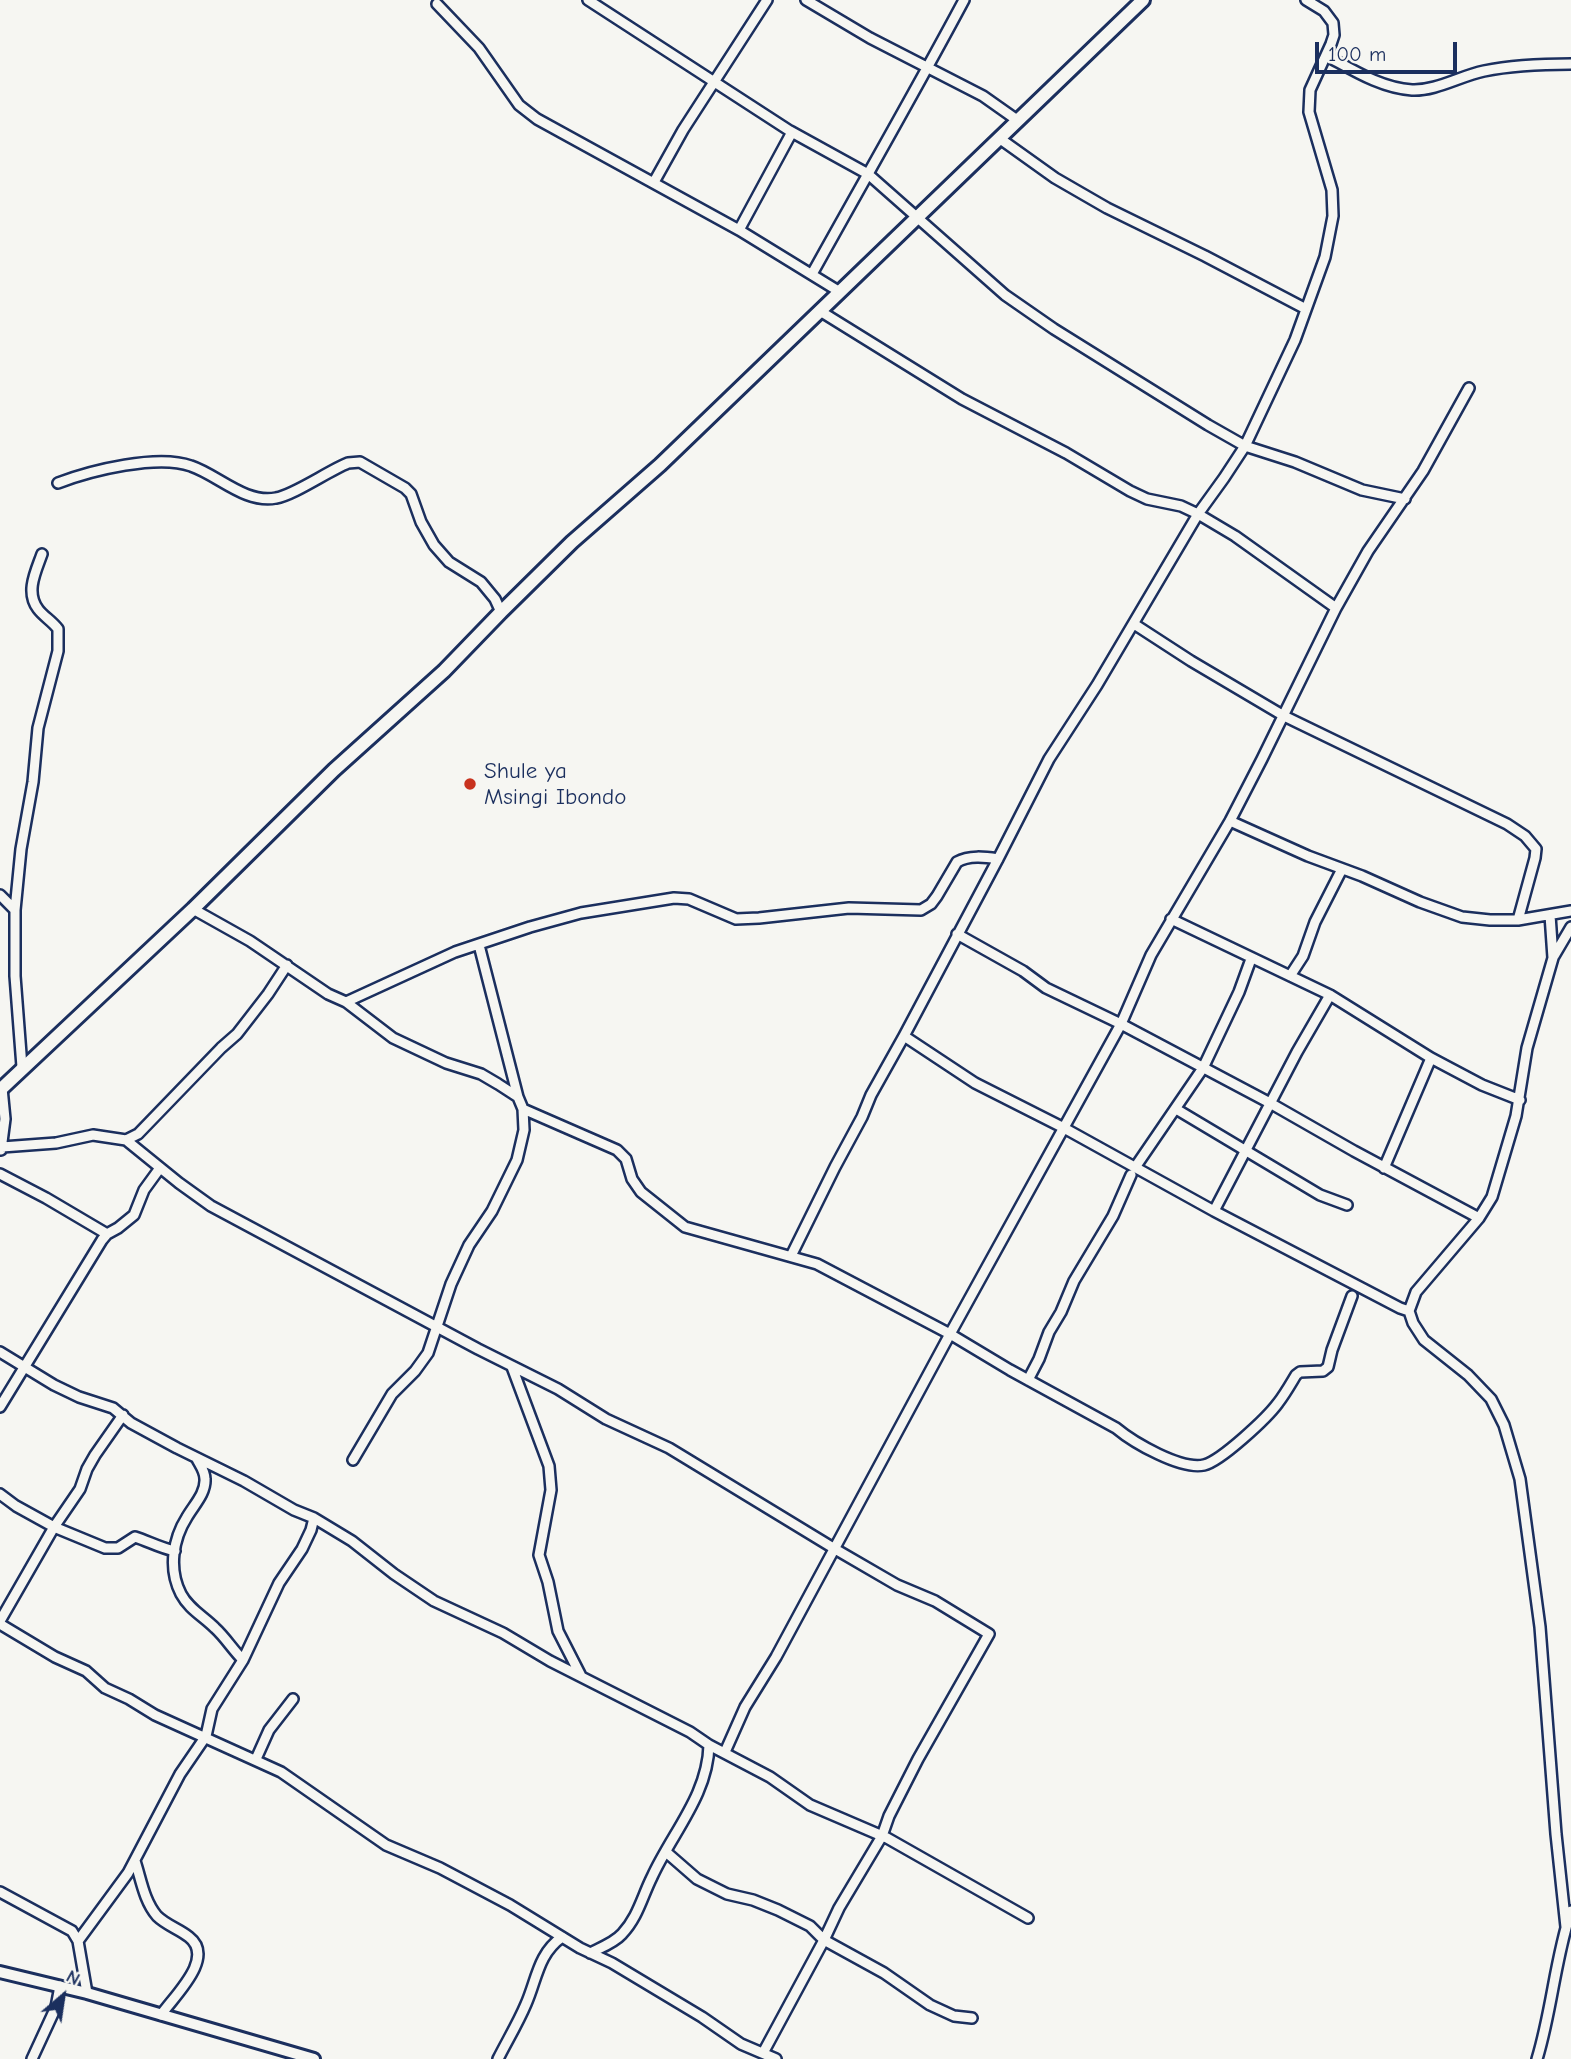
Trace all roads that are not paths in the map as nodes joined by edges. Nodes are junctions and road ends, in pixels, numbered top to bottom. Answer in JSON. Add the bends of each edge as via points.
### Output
{"nodes":[{"id":1,"x":588,"y":0,"type":"edge"},
{"id":2,"x":767,"y":0,"type":"edge"},
{"id":3,"x":806,"y":0,"type":"edge"},
{"id":4,"x":964,"y":0,"type":"edge"},
{"id":5,"x":1143,"y":0,"type":"edge"},
{"id":6,"x":1306,"y":0,"type":"edge"},
{"id":7,"x":437,"y":4,"type":"dead end"},
{"id":8,"x":1327,"y":56,"type":"junction"},
{"id":9,"x":1571,"y":64,"type":"edge"},
{"id":10,"x":928,"y":69,"type":"junction"},
{"id":11,"x":714,"y":82,"type":"junction"},
{"id":12,"x":1017,"y":120,"type":"junction"},
{"id":13,"x":792,"y":132,"type":"junction"},
{"id":14,"x":999,"y":138,"type":"junction"},
{"id":15,"x":868,"y":174,"type":"junction"},
{"id":16,"x":654,"y":182,"type":"junction"},
{"id":17,"x":918,"y":217,"type":"junction"},
{"id":18,"x":738,"y":230,"type":"junction"},
{"id":19,"x":812,"y":274,"type":"junction"},
{"id":20,"x":840,"y":292,"type":"junction"},
{"id":21,"x":1306,"y":309,"type":"junction"},
{"id":22,"x":820,"y":312,"type":"junction"},
{"id":23,"x":1469,"y":388,"type":"dead end"},
{"id":24,"x":1245,"y":446,"type":"junction"},
{"id":25,"x":58,"y":483,"type":"dead end"},
{"id":26,"x":1405,"y":499,"type":"junction"},
{"id":27,"x":1198,"y":514,"type":"junction"},
{"id":28,"x":42,"y":554,"type":"dead end"},
{"id":29,"x":1336,"y":608,"type":"junction"},
{"id":30,"x":500,"y":612,"type":"junction"},
{"id":31,"x":1134,"y":624,"type":"junction"},
{"id":32,"x":1284,"y":716,"type":"junction"},
{"id":33,"x":1230,"y":821,"type":"junction"},
{"id":34,"x":998,"y":859,"type":"junction"},
{"id":35,"x":1342,"y":869,"type":"junction"},
{"id":36,"x":0,"y":895,"type":"edge"},
{"id":37,"x":193,"y":909,"type":"junction"},
{"id":38,"x":15,"y":910,"type":"junction"},
{"id":39,"x":1571,"y":911,"type":"edge"},
{"id":40,"x":1550,"y":915,"type":"junction"},
{"id":41,"x":1171,"y":919,"type":"junction"},
{"id":42,"x":1518,"y":920,"type":"junction"},
{"id":43,"x":1571,"y":927,"type":"edge"},
{"id":44,"x":957,"y":934,"type":"junction"},
{"id":45,"x":479,"y":945,"type":"junction"},
{"id":46,"x":1553,"y":958,"type":"junction"},
{"id":47,"x":1251,"y":959,"type":"junction"},
{"id":48,"x":287,"y":965,"type":"junction"},
{"id":49,"x":1290,"y":976,"type":"junction"},
{"id":50,"x":1330,"y":995,"type":"junction"},
{"id":51,"x":346,"y":1002,"type":"junction"},
{"id":52,"x":1121,"y":1024,"type":"junction"},
{"id":53,"x":904,"y":1036,"type":"junction"},
{"id":54,"x":1431,"y":1058,"type":"junction"},
{"id":55,"x":22,"y":1068,"type":"junction"},
{"id":56,"x":1203,"y":1068,"type":"junction"},
{"id":57,"x":1,"y":1089,"type":"edge"},
{"id":58,"x":518,"y":1097,"type":"junction"},
{"id":59,"x":1520,"y":1100,"type":"junction"},
{"id":60,"x":1270,"y":1103,"type":"junction"},
{"id":61,"x":523,"y":1109,"type":"junction"},
{"id":62,"x":1176,"y":1109,"type":"junction"},
{"id":63,"x":1064,"y":1128,"type":"junction"},
{"id":64,"x":126,"y":1140,"type":"junction"},
{"id":65,"x":1,"y":1149,"type":"edge"},
{"id":66,"x":1246,"y":1150,"type":"junction"},
{"id":67,"x":160,"y":1168,"type":"junction"},
{"id":68,"x":1384,"y":1168,"type":"junction"},
{"id":69,"x":1133,"y":1170,"type":"junction"},
{"id":70,"x":0,"y":1174,"type":"edge"},
{"id":71,"x":1347,"y":1205,"type":"dead end"},
{"id":72,"x":1214,"y":1211,"type":"junction"},
{"id":73,"x":1479,"y":1218,"type":"junction"},
{"id":74,"x":107,"y":1234,"type":"junction"},
{"id":75,"x":791,"y":1256,"type":"junction"},
{"id":76,"x":1352,"y":1296,"type":"dead end"},
{"id":77,"x":1409,"y":1311,"type":"junction"},
{"id":78,"x":436,"y":1325,"type":"junction"},
{"id":79,"x":950,"y":1334,"type":"junction"},
{"id":80,"x":0,"y":1352,"type":"edge"},
{"id":81,"x":24,"y":1366,"type":"junction"},
{"id":82,"x":512,"y":1367,"type":"junction"},
{"id":83,"x":1028,"y":1380,"type":"junction"},
{"id":84,"x":0,"y":1407,"type":"edge"},
{"id":85,"x":123,"y":1415,"type":"junction"},
{"id":86,"x":197,"y":1459,"type":"junction"},
{"id":87,"x":353,"y":1460,"type":"dead end"},
{"id":88,"x":0,"y":1494,"type":"edge"},
{"id":89,"x":314,"y":1518,"type":"junction"},
{"id":90,"x":54,"y":1527,"type":"junction"},
{"id":91,"x":835,"y":1549,"type":"junction"},
{"id":92,"x":175,"y":1551,"type":"junction"},
{"id":93,"x":0,"y":1623,"type":"edge"},
{"id":94,"x":243,"y":1660,"type":"junction"},
{"id":95,"x":581,"y":1676,"type":"junction"},
{"id":96,"x":293,"y":1699,"type":"dead end"},
{"id":97,"x":205,"y":1736,"type":"junction"},
{"id":98,"x":709,"y":1745,"type":"junction"},
{"id":99,"x":725,"y":1752,"type":"junction"},
{"id":100,"x":256,"y":1759,"type":"junction"},
{"id":101,"x":881,"y":1836,"type":"junction"},
{"id":102,"x":666,"y":1852,"type":"junction"},
{"id":103,"x":135,"y":1861,"type":"junction"},
{"id":104,"x":0,"y":1892,"type":"edge"},
{"id":105,"x":1571,"y":1911,"type":"edge"},
{"id":106,"x":1028,"y":1917,"type":"dead end"},
{"id":107,"x":1566,"y":1927,"type":"junction"},
{"id":108,"x":562,"y":1937,"type":"junction"},
{"id":109,"x":824,"y":1940,"type":"junction"},
{"id":110,"x":78,"y":1941,"type":"junction"},
{"id":111,"x":590,"y":1953,"type":"junction"},
{"id":112,"x":0,"y":1972,"type":"edge"},
{"id":113,"x":60,"y":1986,"type":"junction"},
{"id":114,"x":87,"y":1993,"type":"junction"},
{"id":115,"x":161,"y":2015,"type":"junction"},
{"id":116,"x":972,"y":2018,"type":"dead end"},
{"id":117,"x":763,"y":2053,"type":"junction"},
{"id":118,"x":307,"y":2058,"type":"edge"},
{"id":119,"x":32,"y":2059,"type":"edge"},
{"id":120,"x":498,"y":2059,"type":"edge"},
{"id":121,"x":776,"y":2059,"type":"edge"},
{"id":122,"x":1537,"y":2059,"type":"edge"}],
"edges":[{"from":1,"to":11,"type":"street"},
{"from":2,"to":11,"type":"street"},
{"from":3,"to":10,"type":"street"},
{"from":4,"to":10,"type":"street"},
{"from":5,"to":12,"type":"main road"},
{"from":6,"to":8,"type":"street","via":[[1333,23]]},
{"from":7,"to":16,"type":"street","via":[[479,48],[519,105],[555,130]]},
{"from":8,"to":9,"type":"street","via":[[1371,79],[1409,90],[1432,88],[1484,71]]},
{"from":8,"to":21,"type":"street","via":[[1310,90],[1309,112],[1332,190],[1333,216],[1325,257]]},
{"from":10,"to":12,"type":"street","via":[[983,96]]},
{"from":10,"to":15,"type":"street"},
{"from":11,"to":13,"type":"street"},
{"from":11,"to":16,"type":"street"},
{"from":12,"to":14,"type":"main road"},
{"from":13,"to":15,"type":"street"},
{"from":13,"to":18,"type":"street"},
{"from":14,"to":17,"type":"main road"},
{"from":14,"to":21,"type":"street","via":[[1107,208]]},
{"from":15,"to":17,"type":"street"},
{"from":15,"to":19,"type":"street"},
{"from":16,"to":18,"type":"street"},
{"from":17,"to":20,"type":"main road"},
{"from":17,"to":24,"type":"street","via":[[1005,295]]},
{"from":18,"to":19,"type":"street"},
{"from":19,"to":20,"type":"street"},
{"from":20,"to":22,"type":"main road"},
{"from":21,"to":24,"type":"street"},
{"from":22,"to":27,"type":"street","via":[[962,399],[1130,491]]},
{"from":22,"to":30,"type":"main road"},
{"from":23,"to":26,"type":"street"},
{"from":24,"to":26,"type":"street","via":[[1362,490]]},
{"from":24,"to":27,"type":"street"},
{"from":25,"to":30,"type":"street","via":[[171,461],[207,472],[245,494],[277,498],[335,468],[360,462],[411,494],[434,545],[449,562],[481,582]]},
{"from":26,"to":29,"type":"street"},
{"from":27,"to":29,"type":"street"},
{"from":27,"to":31,"type":"street"},
{"from":28,"to":38,"type":"street","via":[[33,578],[33,602],[58,629],[58,651],[38,728]]},
{"from":29,"to":32,"type":"street"},
{"from":30,"to":37,"type":"main road"},
{"from":31,"to":32,"type":"street"},
{"from":31,"to":34,"type":"street","via":[[1049,759]]},
{"from":32,"to":33,"type":"street"},
{"from":32,"to":42,"type":"street","via":[[1525,836],[1536,849]]},
{"from":33,"to":35,"type":"street"},
{"from":33,"to":41,"type":"street"},
{"from":34,"to":44,"type":"street"},
{"from":34,"to":45,"type":"street","via":[[961,859],[931,904],[921,910],[849,908],[736,919],[689,899],[674,898],[581,913]]},
{"from":35,"to":42,"type":"street","via":[[1462,917]]},
{"from":35,"to":49,"type":"street"},
{"from":36,"to":38,"type":"street"},
{"from":37,"to":48,"type":"street"},
{"from":37,"to":55,"type":"main road"},
{"from":38,"to":55,"type":"street"},
{"from":39,"to":40,"type":"street"},
{"from":40,"to":42,"type":"street"},
{"from":40,"to":46,"type":"street"},
{"from":41,"to":47,"type":"street"},
{"from":41,"to":52,"type":"street"},
{"from":43,"to":46,"type":"street"},
{"from":44,"to":52,"type":"street","via":[[1046,988]]},
{"from":44,"to":53,"type":"street"},
{"from":45,"to":51,"type":"street"},
{"from":45,"to":58,"type":"street"},
{"from":46,"to":59,"type":"street","via":[[1527,1048]]},
{"from":47,"to":49,"type":"street"},
{"from":47,"to":56,"type":"street"},
{"from":48,"to":51,"type":"street"},
{"from":48,"to":64,"type":"street","via":[[237,1034],[144,1130]]},
{"from":49,"to":50,"type":"street"},
{"from":50,"to":54,"type":"street"},
{"from":50,"to":60,"type":"street"},
{"from":51,"to":58,"type":"street","via":[[393,1038],[481,1074]]},
{"from":52,"to":56,"type":"street"},
{"from":52,"to":63,"type":"street"},
{"from":53,"to":63,"type":"street","via":[[975,1083]]},
{"from":53,"to":75,"type":"street"},
{"from":54,"to":59,"type":"street"},
{"from":54,"to":68,"type":"street"},
{"from":55,"to":57,"type":"main road"},
{"from":56,"to":60,"type":"street"},
{"from":56,"to":62,"type":"street"},
{"from":57,"to":65,"type":"street","via":[[5,1119]]},
{"from":58,"to":61,"type":"street"},
{"from":59,"to":73,"type":"street","via":[[1492,1197]]},
{"from":60,"to":66,"type":"street"},
{"from":60,"to":68,"type":"street"},
{"from":61,"to":75,"type":"street","via":[[617,1150],[641,1192],[685,1227]]},
{"from":61,"to":78,"type":"street","via":[[517,1160],[469,1245]]},
{"from":62,"to":66,"type":"street"},
{"from":62,"to":69,"type":"street"},
{"from":63,"to":69,"type":"street"},
{"from":63,"to":79,"type":"street"},
{"from":64,"to":65,"type":"street","via":[[93,1135]]},
{"from":64,"to":67,"type":"street"},
{"from":66,"to":71,"type":"street","via":[[1320,1195]]},
{"from":66,"to":72,"type":"street"},
{"from":67,"to":74,"type":"street","via":[[134,1214]]},
{"from":67,"to":78,"type":"street","via":[[211,1206]]},
{"from":68,"to":73,"type":"street"},
{"from":69,"to":72,"type":"street"},
{"from":69,"to":83,"type":"street"},
{"from":70,"to":74,"type":"street"},
{"from":72,"to":77,"type":"street"},
{"from":73,"to":77,"type":"street","via":[[1416,1292]]},
{"from":74,"to":81,"type":"street"},
{"from":75,"to":79,"type":"street","via":[[817,1264]]},
{"from":76,"to":83,"type":"street","via":[[1328,1367],[1300,1372],[1277,1405],[1220,1458],[1203,1465],[1178,1463]]},
{"from":77,"to":107,"type":"street","via":[[1424,1340],[1491,1399],[1504,1424],[1520,1479],[1544,1665]]},
{"from":78,"to":82,"type":"street"},
{"from":78,"to":87,"type":"street","via":[[422,1363],[392,1394]]},
{"from":79,"to":83,"type":"street"},
{"from":79,"to":91,"type":"street"},
{"from":80,"to":81,"type":"street"},
{"from":81,"to":84,"type":"street"},
{"from":81,"to":85,"type":"street","via":[[54,1385]]},
{"from":82,"to":91,"type":"street","via":[[669,1448]]},
{"from":82,"to":95,"type":"street","via":[[548,1466],[551,1490],[539,1555],[558,1631]]},
{"from":85,"to":86,"type":"street"},
{"from":85,"to":90,"type":"street"},
{"from":86,"to":89,"type":"street"},
{"from":86,"to":92,"type":"street","via":[[204,1473],[203,1491],[178,1532]]},
{"from":88,"to":90,"type":"street"},
{"from":89,"to":94,"type":"street"},
{"from":89,"to":95,"type":"street","via":[[434,1601]]},
{"from":90,"to":92,"type":"street","via":[[111,1549],[138,1537]]},
{"from":90,"to":93,"type":"street"},
{"from":91,"to":99,"type":"street"},
{"from":91,"to":101,"type":"street","via":[[989,1634],[918,1759]]},
{"from":92,"to":94,"type":"street","via":[[175,1579],[181,1595]]},
{"from":93,"to":97,"type":"street","via":[[86,1671],[111,1691]]},
{"from":94,"to":97,"type":"street","via":[[212,1709]]},
{"from":95,"to":98,"type":"street"},
{"from":96,"to":100,"type":"street","via":[[269,1730]]},
{"from":97,"to":100,"type":"street"},
{"from":97,"to":103,"type":"street"},
{"from":98,"to":99,"type":"street"},
{"from":98,"to":102,"type":"street","via":[[699,1792]]},
{"from":99,"to":101,"type":"street","via":[[810,1805]]},
{"from":100,"to":108,"type":"street","via":[[386,1845],[440,1868]]},
{"from":101,"to":106,"type":"street"},
{"from":101,"to":109,"type":"street"},
{"from":102,"to":109,"type":"street","via":[[697,1880],[778,1910],[810,1926]]},
{"from":102,"to":111,"type":"street","via":[[633,1920],[620,1936]]},
{"from":103,"to":110,"type":"street"},
{"from":103,"to":115,"type":"street","via":[[150,1905],[158,1916],[190,1937],[198,1955],[188,1981]]},
{"from":104,"to":110,"type":"street","via":[[66,1926]]},
{"from":105,"to":107,"type":"street"},
{"from":107,"to":122,"type":"street"},
{"from":108,"to":111,"type":"street"},
{"from":108,"to":120,"type":"street","via":[[544,1954],[525,2007]]},
{"from":109,"to":116,"type":"street","via":[[930,2005]]},
{"from":109,"to":117,"type":"street"},
{"from":110,"to":114,"type":"street"},
{"from":111,"to":117,"type":"street"},
{"from":112,"to":113,"type":"street"},
{"from":113,"to":114,"type":"street"},
{"from":113,"to":119,"type":"street","via":[[56,2007]]},
{"from":114,"to":115,"type":"street"},
{"from":115,"to":118,"type":"street"},
{"from":117,"to":121,"type":"street"}]}
